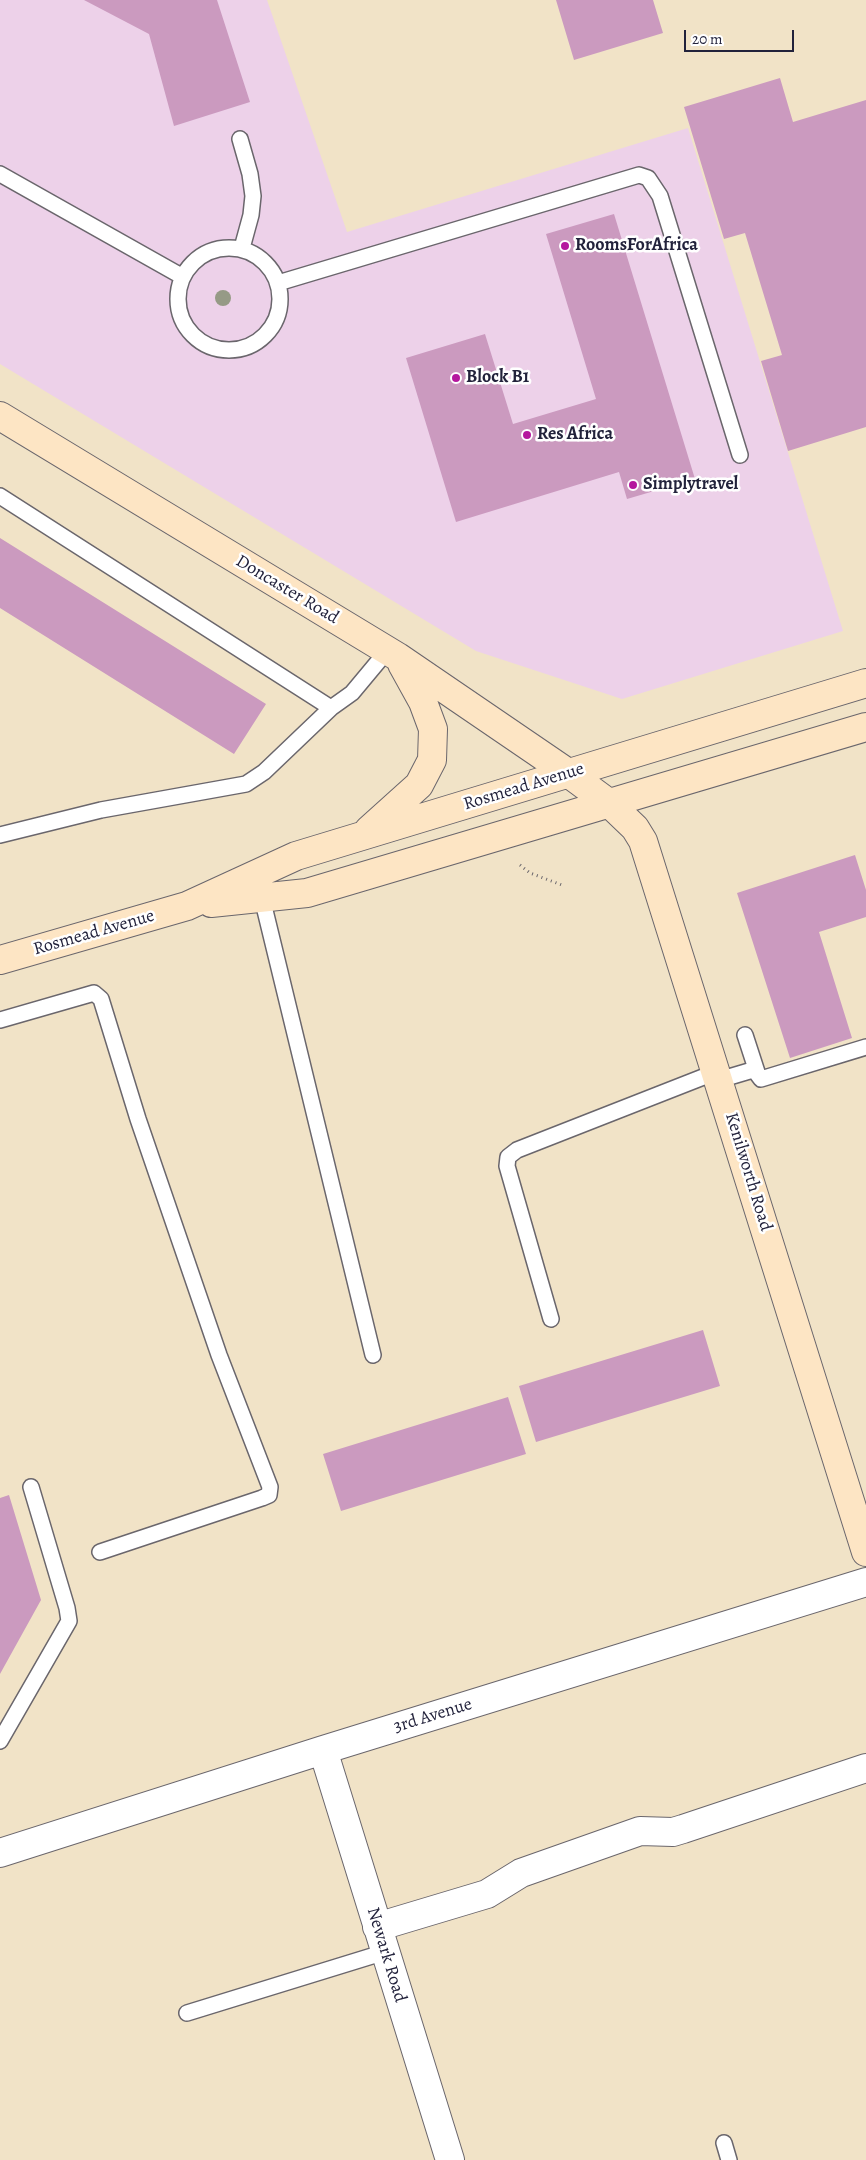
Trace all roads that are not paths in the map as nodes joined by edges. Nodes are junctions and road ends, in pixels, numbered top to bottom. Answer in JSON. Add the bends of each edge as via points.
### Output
{"nodes":[{"id":1,"x":240,"y":139,"type":"dead end"},
{"id":2,"x":0,"y":174,"type":"edge"},
{"id":3,"x":242,"y":248,"type":"junction"},
{"id":4,"x":183,"y":277,"type":"junction"},
{"id":5,"x":278,"y":283,"type":"junction"},
{"id":6,"x":0,"y":416,"type":"edge"},
{"id":7,"x":740,"y":455,"type":"dead end"},
{"id":8,"x":0,"y":496,"type":"edge"},
{"id":9,"x":393,"y":654,"type":"junction"},
{"id":10,"x":866,"y":683,"type":"edge"},
{"id":11,"x":331,"y":708,"type":"junction"},
{"id":12,"x":866,"y":727,"type":"edge"},
{"id":13,"x":568,"y":773,"type":"junction"},
{"id":14,"x":610,"y":804,"type":"junction"},
{"id":15,"x":0,"y":835,"type":"edge"},
{"id":16,"x":362,"y":836,"type":"junction"},
{"id":17,"x":262,"y":898,"type":"junction"},
{"id":18,"x":187,"y":906,"type":"junction"},
{"id":19,"x":0,"y":960,"type":"edge"},
{"id":20,"x":0,"y":1020,"type":"edge"},
{"id":21,"x":745,"y":1035,"type":"dead end"},
{"id":22,"x":866,"y":1047,"type":"edge"},
{"id":23,"x":756,"y":1069,"type":"junction"},
{"id":24,"x":718,"y":1076,"type":"junction"},
{"id":25,"x":551,"y":1319,"type":"dead end"},
{"id":26,"x":373,"y":1355,"type":"dead end"},
{"id":27,"x":31,"y":1487,"type":"dead end"},
{"id":28,"x":863,"y":1535,"type":"edge"},
{"id":29,"x":100,"y":1552,"type":"dead end"},
{"id":30,"x":866,"y":1582,"type":"edge"},
{"id":31,"x":0,"y":1741,"type":"edge"},
{"id":32,"x":323,"y":1750,"type":"junction"},
{"id":33,"x":866,"y":1768,"type":"edge"},
{"id":34,"x":0,"y":1852,"type":"edge"},
{"id":35,"x":381,"y":1940,"type":"junction"},
{"id":36,"x":187,"y":2013,"type":"dead end"},
{"id":37,"x":724,"y":2143,"type":"dead end"},
{"id":38,"x":450,"y":2160,"type":"edge"},
{"id":39,"x":729,"y":2160,"type":"edge"}],
"edges":[{"from":1,"to":3,"type":"lane","via":[[253,196]]},
{"from":2,"to":4,"type":"lane"},
{"from":3,"to":4,"type":"lane","via":[[207,252],[193,262]]},
{"from":3,"to":5,"type":"lane","via":[[258,256]]},
{"from":4,"to":5,"type":"lane","via":[[178,309],[185,325],[208,346],[224,350],[240,350],[256,344],[268,333],[277,318],[281,300]]},
{"from":5,"to":7,"type":"lane","via":[[639,175],[648,178],[660,196]]},
{"from":6,"to":9,"type":"main road","name":"Doncaster Road"},
{"from":8,"to":11,"type":"lane"},
{"from":9,"to":11,"type":"lane"},
{"from":9,"to":13,"type":"main road","name":"Doncaster Road"},
{"from":9,"to":16,"type":"main road","via":[[424,702],[433,729],[432,760],[419,785]]},
{"from":10,"to":13,"type":"main road","name":"Rosmead Avenue"},
{"from":11,"to":15,"type":"lane","via":[[264,772],[246,784],[101,810]]},
{"from":12,"to":14,"type":"main road","name":"Rosmead Avenue"},
{"from":13,"to":14,"type":"main road","name":"Doncaster Road"},
{"from":13,"to":16,"type":"main road","name":"Rosmead Avenue"},
{"from":14,"to":17,"type":"main road","name":"Rosmead Avenue","via":[[307,893]]},
{"from":14,"to":24,"type":"main road","name":"Kenilworth Road","via":[[626,818],[643,842]]},
{"from":16,"to":18,"type":"main road","name":"Rosmead Avenue","via":[[296,856]]},
{"from":17,"to":18,"type":"main road","name":"Rosmead Avenue"},
{"from":17,"to":26,"type":"lane"},
{"from":18,"to":19,"type":"main road","name":"Rosmead Avenue"},
{"from":20,"to":29,"type":"lane","via":[[94,993],[101,999],[138,1119],[219,1355],[270,1487],[269,1495],[262,1498]]},
{"from":21,"to":23,"type":"lane"},
{"from":22,"to":23,"type":"lane","via":[[766,1079],[762,1079]]},
{"from":23,"to":24,"type":"lane"},
{"from":24,"to":25,"type":"lane","via":[[517,1150],[508,1157],[507,1166]]},
{"from":24,"to":28,"type":"main road","name":"Kenilworth Road"},
{"from":27,"to":31,"type":"lane","via":[[68,1621]]},
{"from":30,"to":32,"type":"street","name":"3rd Avenue"},
{"from":32,"to":34,"type":"street","name":"3rd Avenue"},
{"from":32,"to":35,"type":"street","name":"Newark Road"},
{"from":33,"to":35,"type":"street","via":[[683,1829],[640,1831],[521,1872],[487,1894]]},
{"from":35,"to":36,"type":"lane"},
{"from":35,"to":38,"type":"street","name":"Newark Road"},
{"from":37,"to":39,"type":"lane"}]}
